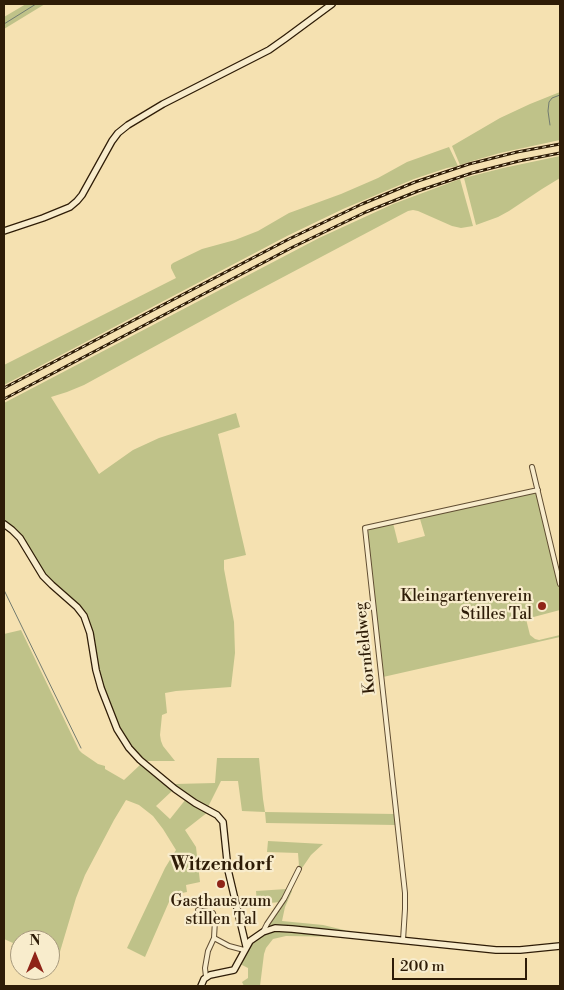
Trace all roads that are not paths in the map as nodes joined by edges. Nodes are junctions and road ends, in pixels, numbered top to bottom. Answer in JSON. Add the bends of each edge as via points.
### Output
{"nodes":[{"id":1,"x":332,"y":4,"type":"edge"},
{"id":2,"x":4,"y":231,"type":"edge"},
{"id":3,"x":532,"y":467,"type":"dead end"},
{"id":4,"x":538,"y":490,"type":"junction"},
{"id":5,"x":4,"y":524,"type":"edge"},
{"id":6,"x":560,"y":584,"type":"edge"},
{"id":7,"x":299,"y":869,"type":"dead end"},
{"id":8,"x":198,"y":910,"type":"dead end"},
{"id":9,"x":263,"y":932,"type":"junction"},
{"id":10,"x":214,"y":938,"type":"junction"},
{"id":11,"x":403,"y":940,"type":"junction"},
{"id":12,"x":560,"y":946,"type":"edge"},
{"id":13,"x":245,"y":948,"type":"junction"},
{"id":14,"x":206,"y":977,"type":"junction"},
{"id":15,"x":200,"y":986,"type":"edge"}],
"edges":[{"from":1,"to":2,"type":"street","via":[[269,50],[128,125],[108,146],[82,195],[70,207]]},
{"from":3,"to":4,"type":"street"},
{"from":4,"to":6,"type":"street"},
{"from":4,"to":11,"type":"street","name":"Kornfeldweg","via":[[365,528],[405,893]]},
{"from":5,"to":13,"type":"street","via":[[20,538],[43,576],[84,616],[104,698],[129,748],[175,790],[223,822],[228,870]]},
{"from":7,"to":9,"type":"street"},
{"from":8,"to":10,"type":"street","via":[[214,915]]},
{"from":9,"to":11,"type":"street","via":[[292,928]]},
{"from":9,"to":13,"type":"street"},
{"from":10,"to":13,"type":"street","via":[[228,946]]},
{"from":10,"to":14,"type":"street","via":[[208,951]]},
{"from":11,"to":12,"type":"street","via":[[502,950]]},
{"from":13,"to":14,"type":"street","via":[[234,970]]},
{"from":14,"to":15,"type":"street"}]}
